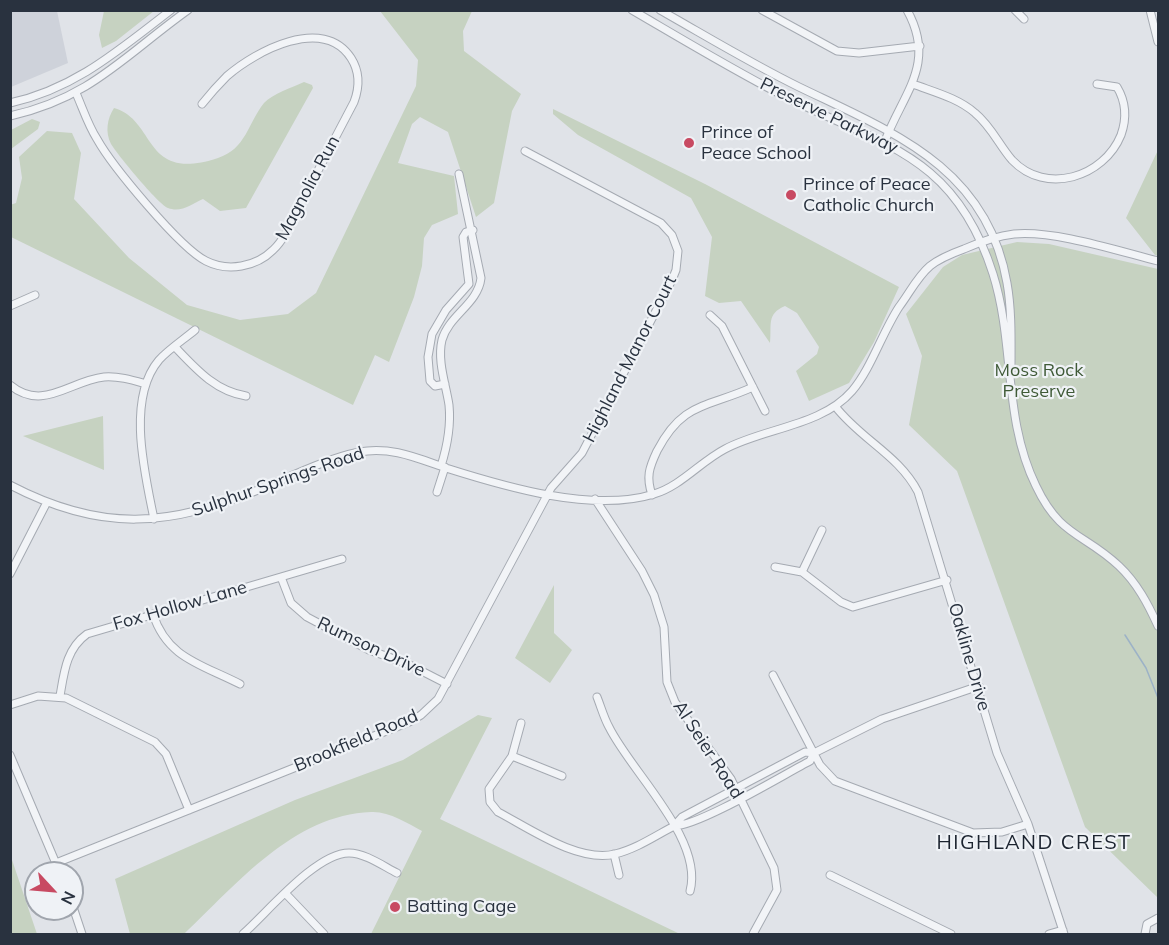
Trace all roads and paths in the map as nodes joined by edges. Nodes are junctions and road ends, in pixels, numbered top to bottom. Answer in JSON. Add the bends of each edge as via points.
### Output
{"nodes":[{"id":1,"x":171,"y":10,"type":"edge"},
{"id":2,"x":188,"y":10,"type":"edge"},
{"id":3,"x":632,"y":10,"type":"edge"},
{"id":4,"x":660,"y":10,"type":"edge"},
{"id":5,"x":762,"y":10,"type":"edge"},
{"id":6,"x":907,"y":10,"type":"edge"},
{"id":7,"x":1015,"y":10,"type":"edge"},
{"id":8,"x":1150,"y":10,"type":"edge"},
{"id":9,"x":1024,"y":19,"type":"dead end"},
{"id":10,"x":1158,"y":42,"type":"edge"},
{"id":11,"x":920,"y":46,"type":"junction"},
{"id":12,"x":914,"y":84,"type":"junction"},
{"id":13,"x":1097,"y":84,"type":"dead end"},
{"id":14,"x":76,"y":93,"type":"junction"},
{"id":15,"x":10,"y":103,"type":"edge"},
{"id":16,"x":202,"y":104,"type":"dead end"},
{"id":17,"x":10,"y":116,"type":"edge"},
{"id":18,"x":889,"y":130,"type":"junction"},
{"id":19,"x":885,"y":141,"type":"junction"},
{"id":20,"x":525,"y":152,"type":"dead end"},
{"id":21,"x":459,"y":174,"type":"dead end"},
{"id":22,"x":472,"y":230,"type":"junction"},
{"id":23,"x":993,"y":238,"type":"junction"},
{"id":24,"x":982,"y":242,"type":"junction"},
{"id":25,"x":1158,"y":261,"type":"edge"},
{"id":26,"x":35,"y":295,"type":"dead end"},
{"id":27,"x":10,"y":306,"type":"edge"},
{"id":28,"x":710,"y":315,"type":"dead end"},
{"id":29,"x":195,"y":330,"type":"dead end"},
{"id":30,"x":176,"y":346,"type":"junction"},
{"id":31,"x":146,"y":384,"type":"junction"},
{"id":32,"x":445,"y":384,"type":"junction"},
{"id":33,"x":10,"y":385,"type":"edge"},
{"id":34,"x":753,"y":387,"type":"junction"},
{"id":35,"x":246,"y":396,"type":"dead end"},
{"id":36,"x":1011,"y":402,"type":"junction"},
{"id":37,"x":835,"y":406,"type":"junction"},
{"id":38,"x":765,"y":411,"type":"dead end"},
{"id":39,"x":443,"y":466,"type":"junction"},
{"id":40,"x":10,"y":484,"type":"edge"},
{"id":41,"x":437,"y":492,"type":"dead end"},
{"id":42,"x":547,"y":495,"type":"junction"},
{"id":43,"x":652,"y":495,"type":"junction"},
{"id":44,"x":595,"y":499,"type":"junction"},
{"id":45,"x":47,"y":502,"type":"junction"},
{"id":46,"x":154,"y":519,"type":"junction"},
{"id":47,"x":822,"y":530,"type":"dead end"},
{"id":48,"x":342,"y":559,"type":"dead end"},
{"id":49,"x":776,"y":567,"type":"dead end"},
{"id":50,"x":802,"y":572,"type":"junction"},
{"id":51,"x":10,"y":574,"type":"edge"},
{"id":52,"x":281,"y":577,"type":"junction"},
{"id":53,"x":947,"y":580,"type":"junction"},
{"id":54,"x":153,"y":614,"type":"junction"},
{"id":55,"x":1158,"y":626,"type":"edge"},
{"id":56,"x":773,"y":675,"type":"dead end"},
{"id":57,"x":240,"y":684,"type":"dead end"},
{"id":58,"x":447,"y":684,"type":"junction"},
{"id":59,"x":979,"y":686,"type":"junction"},
{"id":60,"x":60,"y":696,"type":"junction"},
{"id":61,"x":597,"y":697,"type":"dead end"},
{"id":62,"x":10,"y":705,"type":"edge"},
{"id":63,"x":521,"y":723,"type":"dead end"},
{"id":64,"x":814,"y":753,"type":"junction"},
{"id":65,"x":10,"y":754,"type":"edge"},
{"id":66,"x":512,"y":756,"type":"junction"},
{"id":67,"x":774,"y":768,"type":"junction"},
{"id":68,"x":562,"y":776,"type":"dead end"},
{"id":69,"x":779,"y":777,"type":"junction"},
{"id":70,"x":736,"y":788,"type":"junction"},
{"id":71,"x":741,"y":797,"type":"junction"},
{"id":72,"x":702,"y":806,"type":"junction"},
{"id":73,"x":189,"y":810,"type":"junction"},
{"id":74,"x":707,"y":814,"type":"junction"},
{"id":75,"x":1028,"y":824,"type":"junction"},
{"id":76,"x":674,"y":826,"type":"junction"},
{"id":77,"x":614,"y":854,"type":"junction"},
{"id":78,"x":55,"y":861,"type":"edge"},
{"id":79,"x":61,"y":861,"type":"edge"},
{"id":80,"x":397,"y":873,"type":"dead end"},
{"id":81,"x":619,"y":874,"type":"dead end"},
{"id":82,"x":830,"y":875,"type":"dead end"},
{"id":83,"x":690,"y":891,"type":"dead end"},
{"id":84,"x":286,"y":894,"type":"junction"},
{"id":85,"x":1158,"y":918,"type":"edge"},
{"id":86,"x":1063,"y":932,"type":"edge"},
{"id":87,"x":243,"y":934,"type":"edge"},
{"id":88,"x":324,"y":934,"type":"edge"},
{"id":89,"x":753,"y":934,"type":"edge"},
{"id":90,"x":951,"y":934,"type":"edge"},
{"id":91,"x":1049,"y":934,"type":"edge"},
{"id":92,"x":1145,"y":934,"type":"edge"}],
"edges":[{"from":1,"to":15,"type":"street","via":[[73,82]]},
{"from":2,"to":14,"type":"street","via":[[105,76]]},
{"from":3,"to":19,"type":"street","name":"Preserve Parkway","via":[[779,93]]},
{"from":4,"to":18,"type":"street","name":"Preserve Parkway","via":[[781,78]]},
{"from":5,"to":11,"type":"street","via":[[837,51],[859,53]]},
{"from":6,"to":11,"type":"street"},
{"from":7,"to":9,"type":"street"},
{"from":8,"to":10,"type":"street"},
{"from":11,"to":12,"type":"street"},
{"from":12,"to":13,"type":"street","via":[[958,101],[976,113],[1013,161],[1045,178],[1078,176],[1104,161],[1116,145],[1122,131],[1124,98],[1117,87]]},
{"from":12,"to":18,"type":"street"},
{"from":14,"to":16,"type":"street","name":"Magnolia Run","via":[[97,140],[140,196],[182,240],[212,264],[247,265],[268,255],[285,234],[354,102],[358,72],[341,46],[323,38],[306,37],[246,62]]},
{"from":14,"to":17,"type":"street"},
{"from":18,"to":19,"type":"street"},
{"from":18,"to":23,"type":"street","name":"Preserve Parkway","via":[[943,166],[962,187]]},
{"from":19,"to":24,"type":"street","name":"Preserve Parkway","via":[[941,181],[960,203]]},
{"from":20,"to":42,"type":"street","name":"Highland Manor Court","via":[[653,218],[672,235],[678,251],[676,270],[662,301],[582,453]]},
{"from":21,"to":22,"type":"street"},
{"from":22,"to":32,"type":"street","via":[[480,286],[450,322],[442,339]]},
{"from":22,"to":32,"type":"street","via":[[463,237],[469,284],[441,317],[429,345],[430,381],[435,386]]},
{"from":23,"to":24,"type":"street","name":"Sulphur Springs Road"},
{"from":23,"to":25,"type":"street","name":"Sulphur Springs Road","via":[[1015,234],[1055,237]]},
{"from":23,"to":36,"type":"street","name":"Preserve Parkway","via":[[1010,300]]},
{"from":24,"to":36,"type":"street","name":"Preserve Parkway","via":[[996,287]]},
{"from":24,"to":37,"type":"street","name":"Sulphur Springs Road","via":[[940,260],[919,278],[889,322],[853,390]]},
{"from":26,"to":27,"type":"street"},
{"from":28,"to":34,"type":"street","via":[[722,326]]},
{"from":29,"to":30,"type":"street"},
{"from":30,"to":31,"type":"street","via":[[159,361]]},
{"from":30,"to":35,"type":"street","via":[[205,378],[229,394]]},
{"from":31,"to":33,"type":"street","via":[[103,377],[32,397]]},
{"from":31,"to":46,"type":"street","via":[[140,439]]},
{"from":32,"to":39,"type":"street","via":[[449,422]]},
{"from":34,"to":38,"type":"street"},
{"from":34,"to":43,"type":"street","via":[[695,408],[676,422],[650,466],[647,477]]},
{"from":36,"to":55,"type":"street","name":"Preserve Parkway","via":[[1024,460],[1046,507],[1058,523],[1108,556],[1133,581]]},
{"from":37,"to":43,"type":"street","name":"Sulphur Springs Road","via":[[746,438]]},
{"from":37,"to":53,"type":"street","name":"Oakline Drive","via":[[855,430],[903,468],[914,484]]},
{"from":39,"to":41,"type":"street"},
{"from":39,"to":42,"type":"street","name":"Sulphur Springs Road"},
{"from":39,"to":46,"type":"street","name":"Sulphur Springs Road","via":[[392,451],[362,452],[219,505]]},
{"from":40,"to":45,"type":"street","name":"Sulphur Springs Road"},
{"from":42,"to":44,"type":"street","name":"Sulphur Springs Road"},
{"from":42,"to":58,"type":"street","name":"Brookfield Road"},
{"from":43,"to":44,"type":"street","name":"Sulphur Springs Road"},
{"from":44,"to":70,"type":"street","name":"Al Seier Road","via":[[654,595],[664,627],[667,681],[675,702]]},
{"from":45,"to":46,"type":"street","name":"Sulphur Springs Road","via":[[111,520]]},
{"from":45,"to":51,"type":"street"},
{"from":47,"to":50,"type":"street"},
{"from":48,"to":52,"type":"street","name":"Fox Hollow Lane"},
{"from":49,"to":50,"type":"street"},
{"from":50,"to":53,"type":"street","via":[[853,607]]},
{"from":52,"to":54,"type":"street","name":"Fox Hollow Lane"},
{"from":52,"to":58,"type":"street","name":"Rumson Drive","via":[[291,603],[307,617],[369,650]]},
{"from":53,"to":59,"type":"street","name":"Oakline Drive"},
{"from":54,"to":57,"type":"street","via":[[170,647]]},
{"from":54,"to":60,"type":"street","name":"Fox Hollow Lane","via":[[81,638],[68,656]]},
{"from":56,"to":64,"type":"street"},
{"from":58,"to":73,"type":"street","name":"Brookfield Road","via":[[431,707],[409,722]]},
{"from":59,"to":64,"type":"street","via":[[882,719]]},
{"from":59,"to":75,"type":"street","name":"Oakline Drive","via":[[1000,765]]},
{"from":60,"to":62,"type":"street","via":[[38,696]]},
{"from":60,"to":73,"type":"street","via":[[155,742],[166,754]]},
{"from":61,"to":76,"type":"street","via":[[609,728]]},
{"from":63,"to":66,"type":"street"},
{"from":64,"to":67,"type":"street","via":[[805,752]]},
{"from":64,"to":69,"type":"street","via":[[810,760]]},
{"from":64,"to":75,"type":"street","via":[[824,771],[841,784],[960,830],[993,833]]},
{"from":65,"to":78,"type":"street"},
{"from":66,"to":68,"type":"street"},
{"from":66,"to":77,"type":"street","via":[[489,789],[490,802],[498,812],[572,850]]},
{"from":67,"to":69,"type":"street"},
{"from":67,"to":70,"type":"street"},
{"from":69,"to":71,"type":"street"},
{"from":70,"to":71,"type":"street","name":"Al Seier Road"},
{"from":70,"to":72,"type":"street"},
{"from":71,"to":74,"type":"street"},
{"from":71,"to":89,"type":"street","name":"Al Seier Road","via":[[777,876],[777,890]]},
{"from":72,"to":74,"type":"street"},
{"from":72,"to":76,"type":"street"},
{"from":73,"to":79,"type":"street","name":"Brookfield Road"},
{"from":74,"to":76,"type":"street","via":[[685,826]]},
{"from":75,"to":86,"type":"street","name":"Oakline Drive"},
{"from":76,"to":77,"type":"street"},
{"from":76,"to":83,"type":"street","via":[[689,857],[693,880]]},
{"from":77,"to":81,"type":"street"},
{"from":80,"to":84,"type":"street","via":[[359,855],[336,855],[318,864]]},
{"from":82,"to":90,"type":"street"},
{"from":84,"to":87,"type":"street"},
{"from":84,"to":88,"type":"street"},
{"from":85,"to":92,"type":"street","via":[[1147,924]]},
{"from":86,"to":91,"type":"street"}]}
